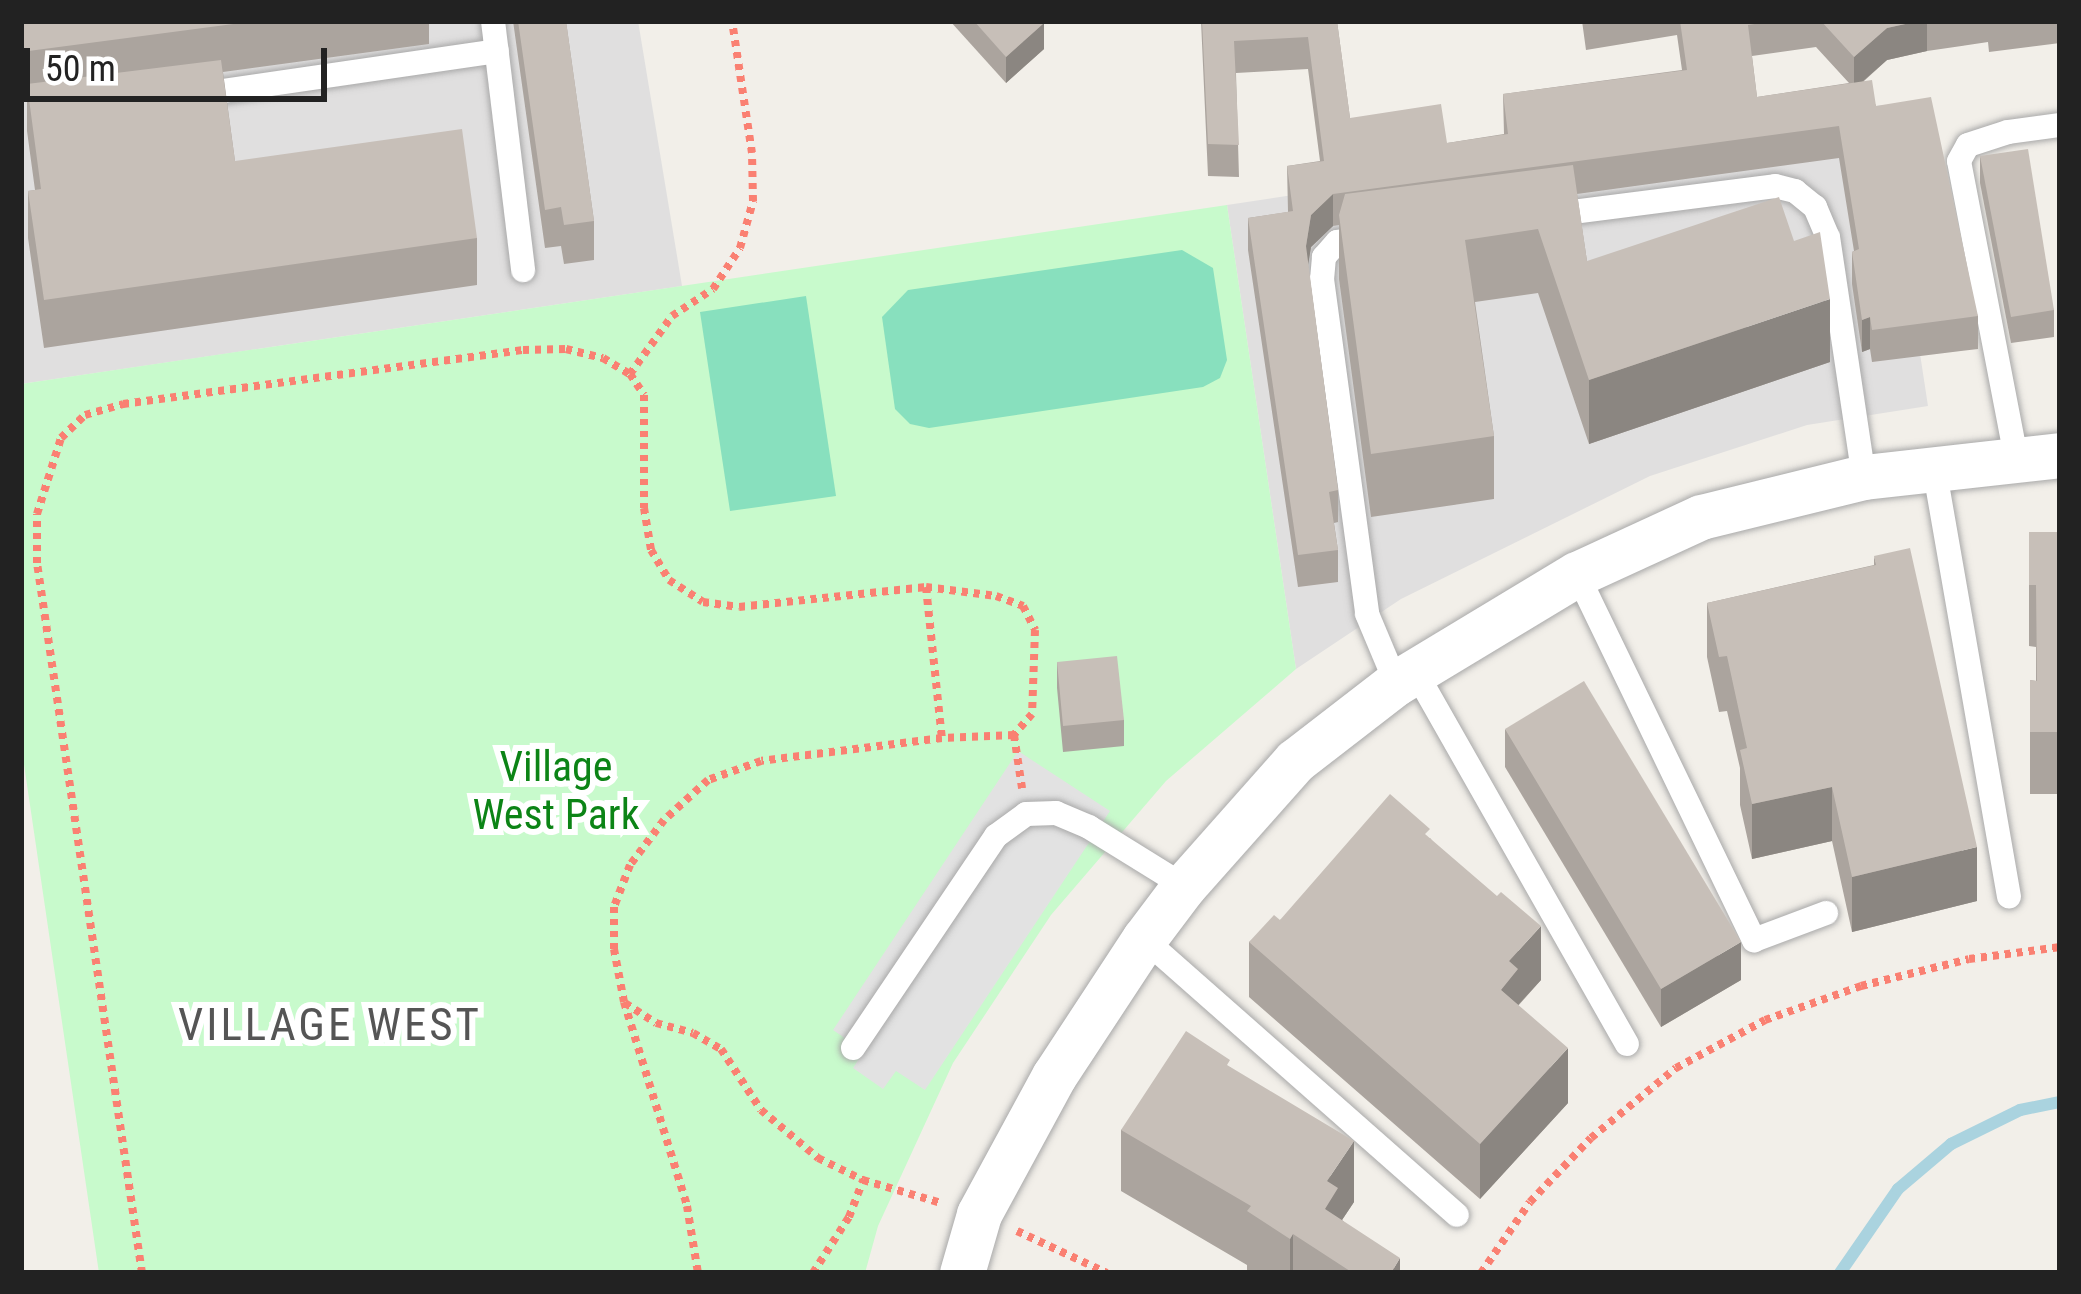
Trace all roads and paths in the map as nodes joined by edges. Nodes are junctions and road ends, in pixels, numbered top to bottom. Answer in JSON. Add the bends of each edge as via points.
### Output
{"nodes":[{"id":1,"x":493,"y":21,"type":"edge"},
{"id":2,"x":732,"y":21,"type":"edge"},
{"id":3,"x":497,"y":51,"type":"junction"},
{"id":4,"x":173,"y":98,"type":"edge"},
{"id":5,"x":2060,"y":125,"type":"edge"},
{"id":6,"x":1521,"y":218,"type":"edge"},
{"id":7,"x":1406,"y":233,"type":"edge"},
{"id":8,"x":524,"y":270,"type":"dead end"},
{"id":9,"x":630,"y":374,"type":"junction"},
{"id":10,"x":2038,"y":456,"type":"edge"},
{"id":11,"x":1934,"y":467,"type":"junction"},
{"id":12,"x":1864,"y":477,"type":"junction"},
{"id":13,"x":1577,"y":574,"type":"junction"},
{"id":14,"x":926,"y":587,"type":"junction"},
{"id":15,"x":1405,"y":677,"type":"junction"},
{"id":16,"x":1014,"y":735,"type":"junction"},
{"id":17,"x":942,"y":738,"type":"junction"},
{"id":18,"x":1026,"y":814,"type":"junction"},
{"id":19,"x":1184,"y":886,"type":"junction"},
{"id":20,"x":2008,"y":897,"type":"dead end"},
{"id":21,"x":1826,"y":913,"type":"dead end"},
{"id":22,"x":1144,"y":939,"type":"junction"},
{"id":23,"x":2060,"y":947,"type":"edge"},
{"id":24,"x":624,"y":1002,"type":"junction"},
{"id":25,"x":1627,"y":1044,"type":"dead end"},
{"id":26,"x":853,"y":1048,"type":"dead end"},
{"id":27,"x":862,"y":1180,"type":"junction"},
{"id":28,"x":980,"y":1214,"type":"junction"},
{"id":29,"x":1457,"y":1215,"type":"dead end"},
{"id":30,"x":142,"y":1273,"type":"edge"},
{"id":31,"x":698,"y":1273,"type":"edge"},
{"id":32,"x":813,"y":1273,"type":"edge"},
{"id":33,"x":962,"y":1273,"type":"edge"},
{"id":34,"x":1107,"y":1273,"type":"edge"},
{"id":35,"x":1481,"y":1273,"type":"edge"}],
"edges":[{"from":1,"to":3,"type":"lane"},
{"from":2,"to":9,"type":"path","via":[[753,169],[740,248],[713,289],[672,316]]},
{"from":3,"to":4,"type":"lane"},
{"from":3,"to":8,"type":"lane"},
{"from":5,"to":10,"type":"lane","via":[[1968,145],[1959,161]]},
{"from":6,"to":12,"type":"lane","via":[[1774,186],[1795,191],[1815,207],[1828,237]]},
{"from":7,"to":15,"type":"lane","via":[[1337,242],[1324,257],[1322,279],[1367,614]]},
{"from":9,"to":14,"type":"path","via":[[649,418],[644,508],[651,550],[669,580],[703,602],[740,607]]},
{"from":9,"to":30,"type":"path","via":[[603,358],[523,350],[123,404],[86,416],[61,438],[37,514],[37,563]]},
{"from":10,"to":11,"type":"street"},
{"from":11,"to":12,"type":"street"},
{"from":11,"to":20,"type":"lane"},
{"from":12,"to":13,"type":"street","via":[[1701,518]]},
{"from":13,"to":15,"type":"street"},
{"from":13,"to":21,"type":"lane","via":[[1754,940]]},
{"from":14,"to":16,"type":"path","via":[[1023,606],[1035,630],[1036,685],[1032,714]]},
{"from":14,"to":17,"type":"path"},
{"from":15,"to":19,"type":"street","via":[[1294,761]]},
{"from":15,"to":25,"type":"lane"},
{"from":16,"to":17,"type":"path"},
{"from":16,"to":18,"type":"path"},
{"from":17,"to":24,"type":"path","via":[[761,761],[708,780],[630,865],[614,907]]},
{"from":18,"to":19,"type":"lane","via":[[1056,813],[1089,827]]},
{"from":18,"to":26,"type":"lane","via":[[996,836]]},
{"from":19,"to":22,"type":"street"},
{"from":22,"to":28,"type":"street","via":[[1054,1076]]},
{"from":22,"to":29,"type":"lane"},
{"from":23,"to":35,"type":"path","via":[[1861,986],[1765,1020],[1676,1068],[1545,1186]]},
{"from":24,"to":27,"type":"path","via":[[721,1049],[786,1134]]},
{"from":24,"to":31,"type":"path","via":[[668,1135]]},
{"from":27,"to":28,"type":"path"},
{"from":27,"to":32,"type":"path"},
{"from":28,"to":33,"type":"street"},
{"from":28,"to":34,"type":"path"}]}
